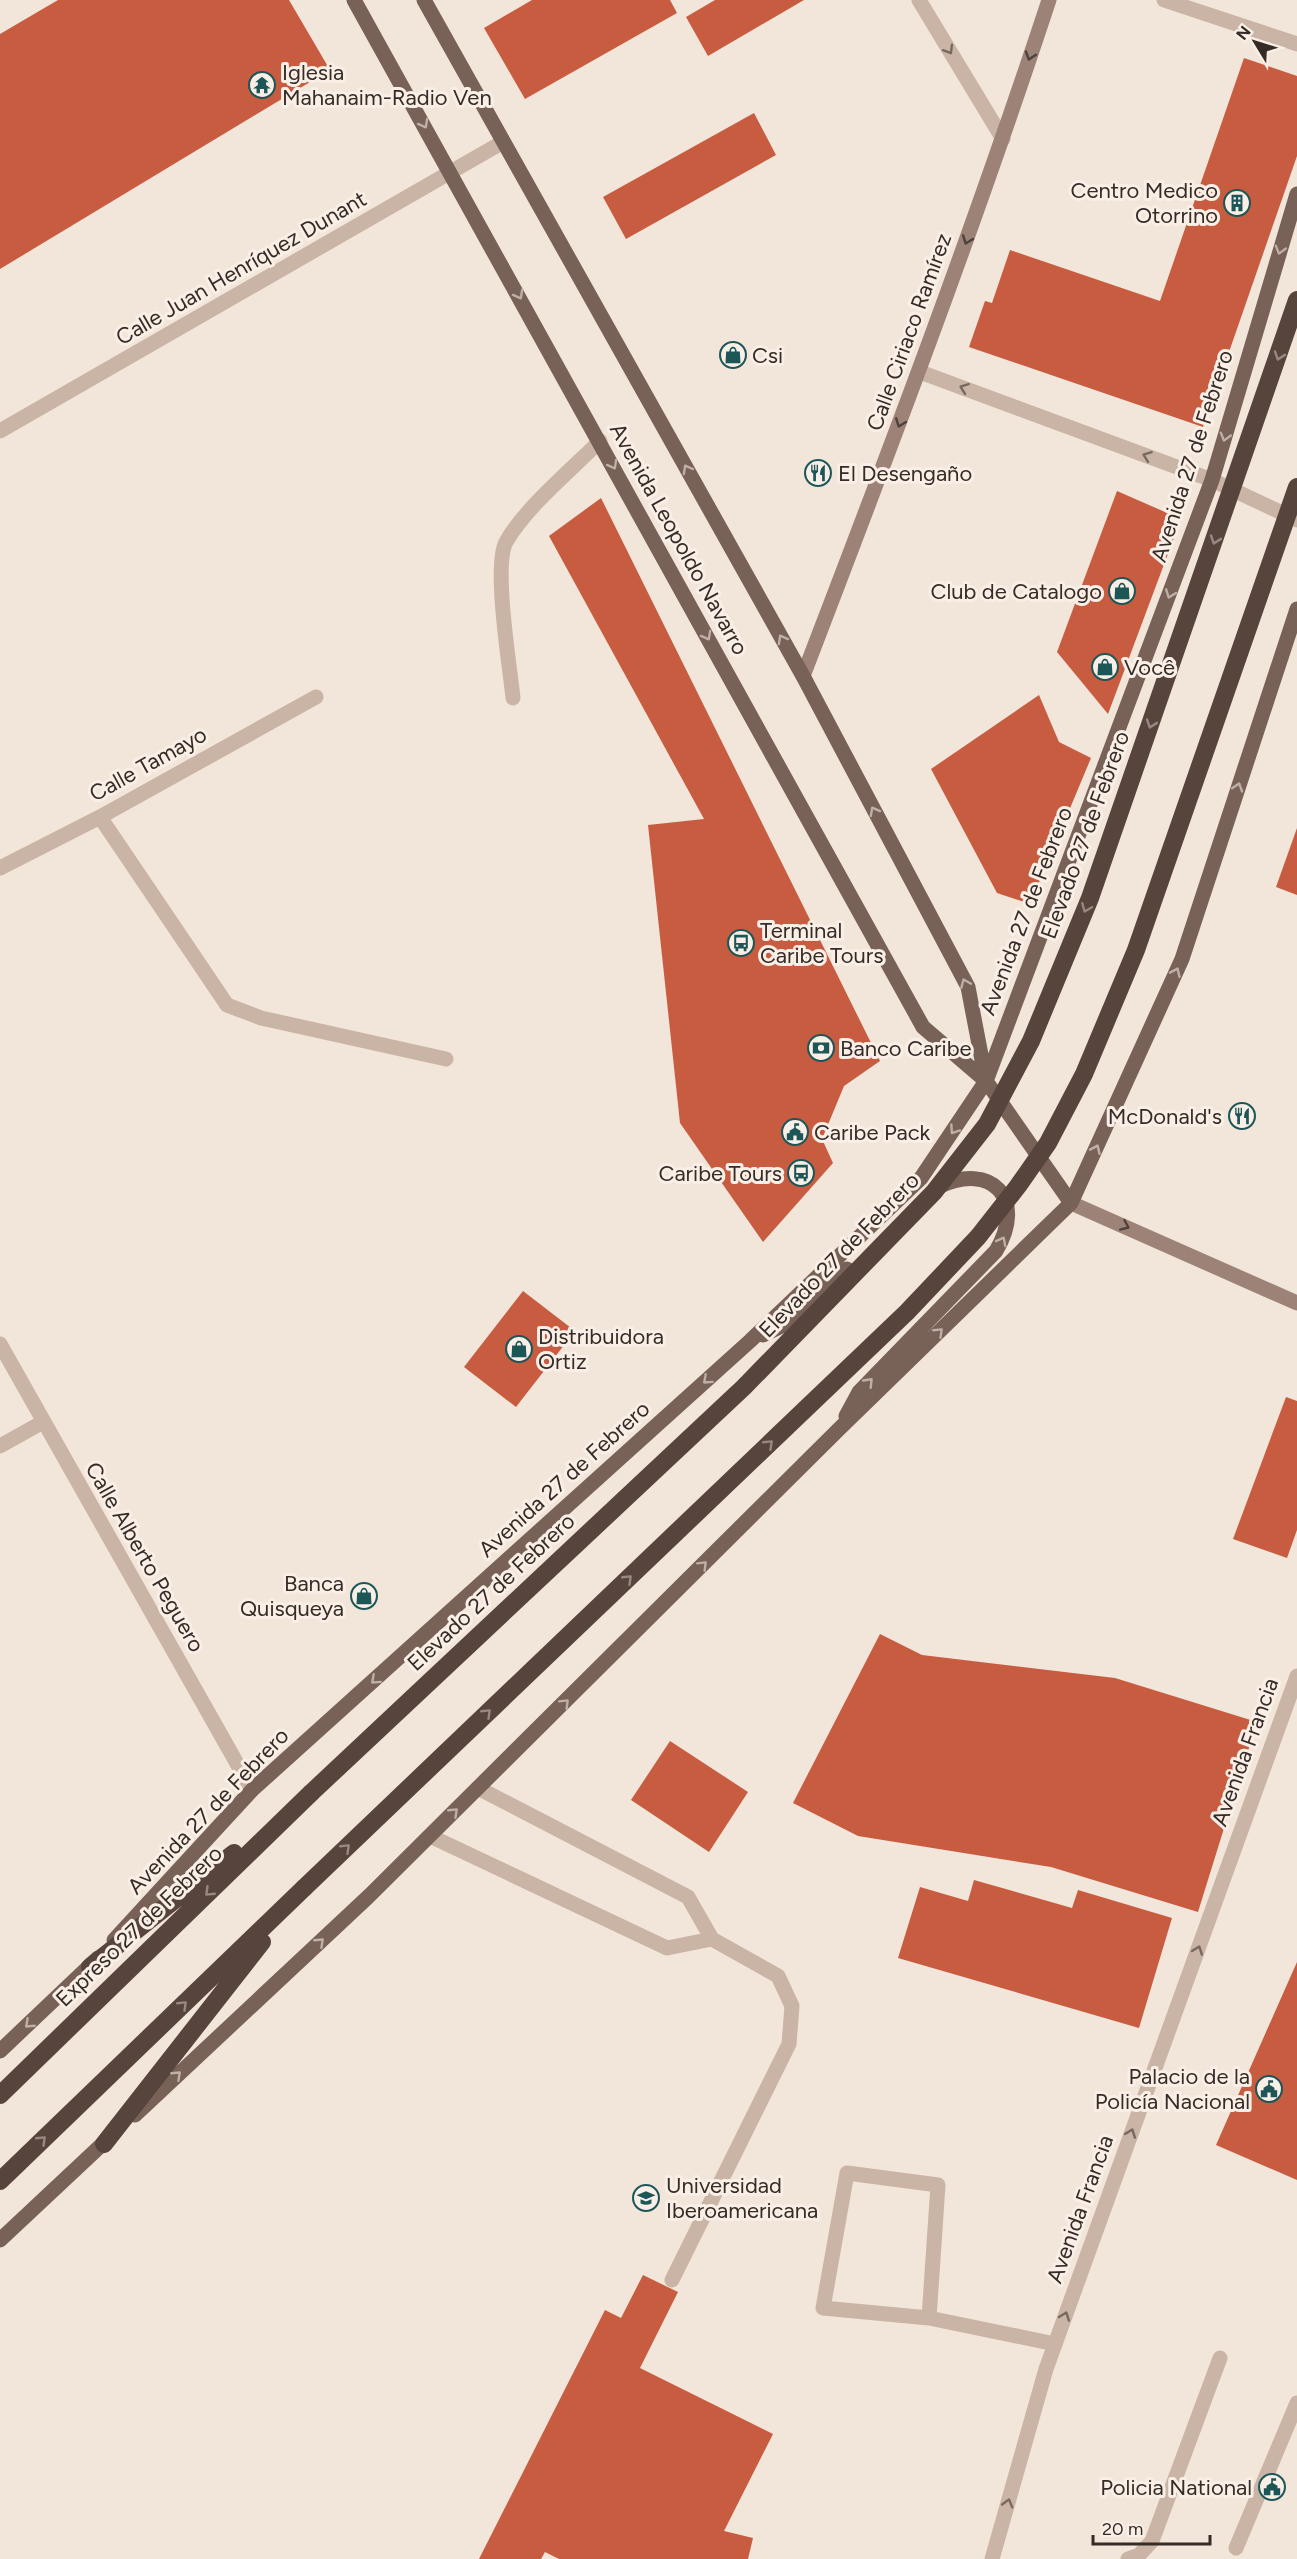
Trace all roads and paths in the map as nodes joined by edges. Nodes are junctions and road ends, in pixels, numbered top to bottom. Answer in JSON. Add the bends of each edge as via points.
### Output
{"nodes":[{"id":1,"x":354,"y":0,"type":"edge"},
{"id":2,"x":424,"y":0,"type":"edge"},
{"id":3,"x":919,"y":0,"type":"edge"},
{"id":4,"x":1048,"y":0,"type":"edge"},
{"id":5,"x":1164,"y":0,"type":"edge"},
{"id":6,"x":1297,"y":44,"type":"edge"},
{"id":7,"x":1003,"y":139,"type":"junction"},
{"id":8,"x":503,"y":142,"type":"junction"},
{"id":9,"x":452,"y":174,"type":"junction"},
{"id":10,"x":1297,"y":194,"type":"edge"},
{"id":11,"x":1297,"y":300,"type":"edge"},
{"id":12,"x":920,"y":372,"type":"junction"},
{"id":13,"x":2,"y":425,"type":"edge"},
{"id":14,"x":600,"y":441,"type":"junction"},
{"id":15,"x":1212,"y":480,"type":"junction"},
{"id":16,"x":1297,"y":487,"type":"edge"},
{"id":17,"x":1297,"y":520,"type":"edge"},
{"id":18,"x":1297,"y":609,"type":"edge"},
{"id":19,"x":803,"y":676,"type":"junction"},
{"id":20,"x":316,"y":697,"type":"dead end"},
{"id":21,"x":513,"y":698,"type":"dead end"},
{"id":22,"x":99,"y":817,"type":"junction"},
{"id":23,"x":0,"y":868,"type":"edge"},
{"id":24,"x":446,"y":1059,"type":"dead end"},
{"id":25,"x":987,"y":1081,"type":"junction"},
{"id":26,"x":1071,"y":1203,"type":"junction"},
{"id":27,"x":1297,"y":1303,"type":"edge"},
{"id":28,"x":750,"y":1341,"type":"junction"},
{"id":29,"x":0,"y":1344,"type":"edge"},
{"id":30,"x":43,"y":1422,"type":"junction"},
{"id":31,"x":837,"y":1431,"type":"junction"},
{"id":32,"x":0,"y":1446,"type":"edge"},
{"id":33,"x":1297,"y":1677,"type":"edge"},
{"id":34,"x":478,"y":1788,"type":"junction"},
{"id":35,"x":252,"y":1791,"type":"junction"},
{"id":36,"x":311,"y":1793,"type":"junction"},
{"id":37,"x":430,"y":1836,"type":"junction"},
{"id":38,"x":304,"y":1888,"type":"junction"},
{"id":39,"x":712,"y":1939,"type":"junction"},
{"id":40,"x":90,"y":1967,"type":"junction"},
{"id":41,"x":0,"y":2051,"type":"edge"},
{"id":42,"x":0,"y":2095,"type":"edge"},
{"id":43,"x":104,"y":2144,"type":"junction"},
{"id":44,"x":0,"y":2181,"type":"edge"},
{"id":45,"x":0,"y":2240,"type":"edge"},
{"id":46,"x":672,"y":2280,"type":"dead end"},
{"id":47,"x":929,"y":2318,"type":"junction"},
{"id":48,"x":1055,"y":2344,"type":"junction"},
{"id":49,"x":1220,"y":2358,"type":"dead end"},
{"id":50,"x":1297,"y":2403,"type":"edge"},
{"id":51,"x":1236,"y":2548,"type":"dead end"},
{"id":52,"x":992,"y":2559,"type":"edge"},
{"id":53,"x":1128,"y":2559,"type":"edge"}],
"edges":[{"from":1,"to":9,"type":"main road","name":"Avenida Leopoldo Navarro","one_way":true},
{"from":2,"to":8,"type":"main road","name":"Avenida Leopoldo Navarro"},
{"from":3,"to":7,"type":"street","one_way":true},
{"from":4,"to":7,"type":"street","name":"Calle Ciriaco Ramírez","one_way":true},
{"from":5,"to":6,"type":"street"},
{"from":7,"to":12,"type":"street","name":"Calle Ciriaco Ramírez","one_way":true},
{"from":8,"to":9,"type":"street","name":"Calle Juan Henríquez Dunant"},
{"from":19,"to":8,"type":"main road","name":"Avenida Leopoldo Navarro","one_way":true},
{"from":9,"to":13,"type":"street","name":"Calle Juan Henríquez Dunant"},
{"from":9,"to":14,"type":"main road","name":"Avenida Leopoldo Navarro","one_way":true},
{"from":10,"to":15,"type":"main road","name":"Avenida 27 de Febrero","one_way":true},
{"from":11,"to":36,"type":"highway","name":"Elevado 27 de Febrero","one_way":true,"bridge":true,"via":[[1090,898],[1032,1041],[987,1124],[934,1192],[744,1387]]},
{"from":15,"to":12,"type":"street","one_way":true},
{"from":12,"to":19,"type":"street","name":"Calle Ciriaco Ramírez","one_way":true},
{"from":14,"to":21,"type":"street","via":[[535,506],[505,544],[501,582]]},
{"from":14,"to":25,"type":"main road","name":"Avenida Leopoldo Navarro","one_way":true,"via":[[923,1027]]},
{"from":15,"to":17,"type":"street"},
{"from":15,"to":25,"type":"main road","name":"Avenida 27 de Febrero","one_way":true},
{"from":38,"to":16,"type":"highway","one_way":true,"bridge":true,"via":[[907,1312],[978,1237],[1018,1186],[1048,1143],[1084,1074],[1136,950]]},
{"from":26,"to":18,"type":"main road","one_way":true,"via":[[1182,959]]},
{"from":25,"to":19,"type":"main road","name":"Avenida Leopoldo Navarro","one_way":true,"via":[[968,987]]},
{"from":20,"to":22,"type":"street","name":"Calle Tamayo"},
{"from":22,"to":23,"type":"street","name":"Calle Tamayo"},
{"from":22,"to":24,"type":"street","via":[[227,1005],[261,1018]]},
{"from":25,"to":26,"type":"main road","name":"Avenida Leopoldo Navarro"},
{"from":25,"to":28,"type":"main road","name":"Avenida 27 de Febrero","one_way":true,"via":[[921,1178]]},
{"from":26,"to":27,"type":"street","one_way":true},
{"from":31,"to":26,"type":"main road","one_way":true},
{"from":31,"to":28,"type":"main road","one_way":true,"via":[[859,1392],[996,1251],[1010,1224],[1009,1208],[999,1190],[987,1181],[967,1177],[929,1192],[792,1322]]},
{"from":28,"to":35,"type":"main road","name":"Avenida 27 de Febrero","one_way":true},
{"from":29,"to":30,"type":"street","name":"Calle Alberto Peguero"},
{"from":30,"to":32,"type":"street"},
{"from":30,"to":35,"type":"street","name":"Calle Alberto Peguero"},
{"from":34,"to":31,"type":"main road","one_way":true},
{"from":48,"to":33,"type":"street","name":"Avenida Francia","one_way":true},
{"from":37,"to":34,"type":"main road","one_way":true},
{"from":34,"to":39,"type":"street","via":[[688,1897]]},
{"from":35,"to":40,"type":"main road","name":"Avenida 27 de Febrero"},
{"from":36,"to":40,"type":"highway"},
{"from":36,"to":42,"type":"highway","name":"Expreso 27 de Febrero","one_way":true},
{"from":37,"to":39,"type":"street","via":[[667,1948]]},
{"from":43,"to":37,"type":"main road","one_way":true},
{"from":38,"to":43,"type":"highway"},
{"from":44,"to":38,"type":"highway","one_way":true},
{"from":39,"to":46,"type":"street","via":[[778,1976],[792,2006],[789,2044]]},
{"from":40,"to":41,"type":"main road","name":"Avenida 27 de Febrero","one_way":true},
{"from":43,"to":45,"type":"main road"},
{"from":47,"to":47,"type":"street","via":[[823,2308],[847,2173],[938,2186]]},
{"from":47,"to":48,"type":"street"},
{"from":52,"to":48,"type":"street","name":"Avenida Francia","one_way":true},
{"from":49,"to":53,"type":"street","via":[[1152,2541]]},
{"from":50,"to":51,"type":"street"}]}
